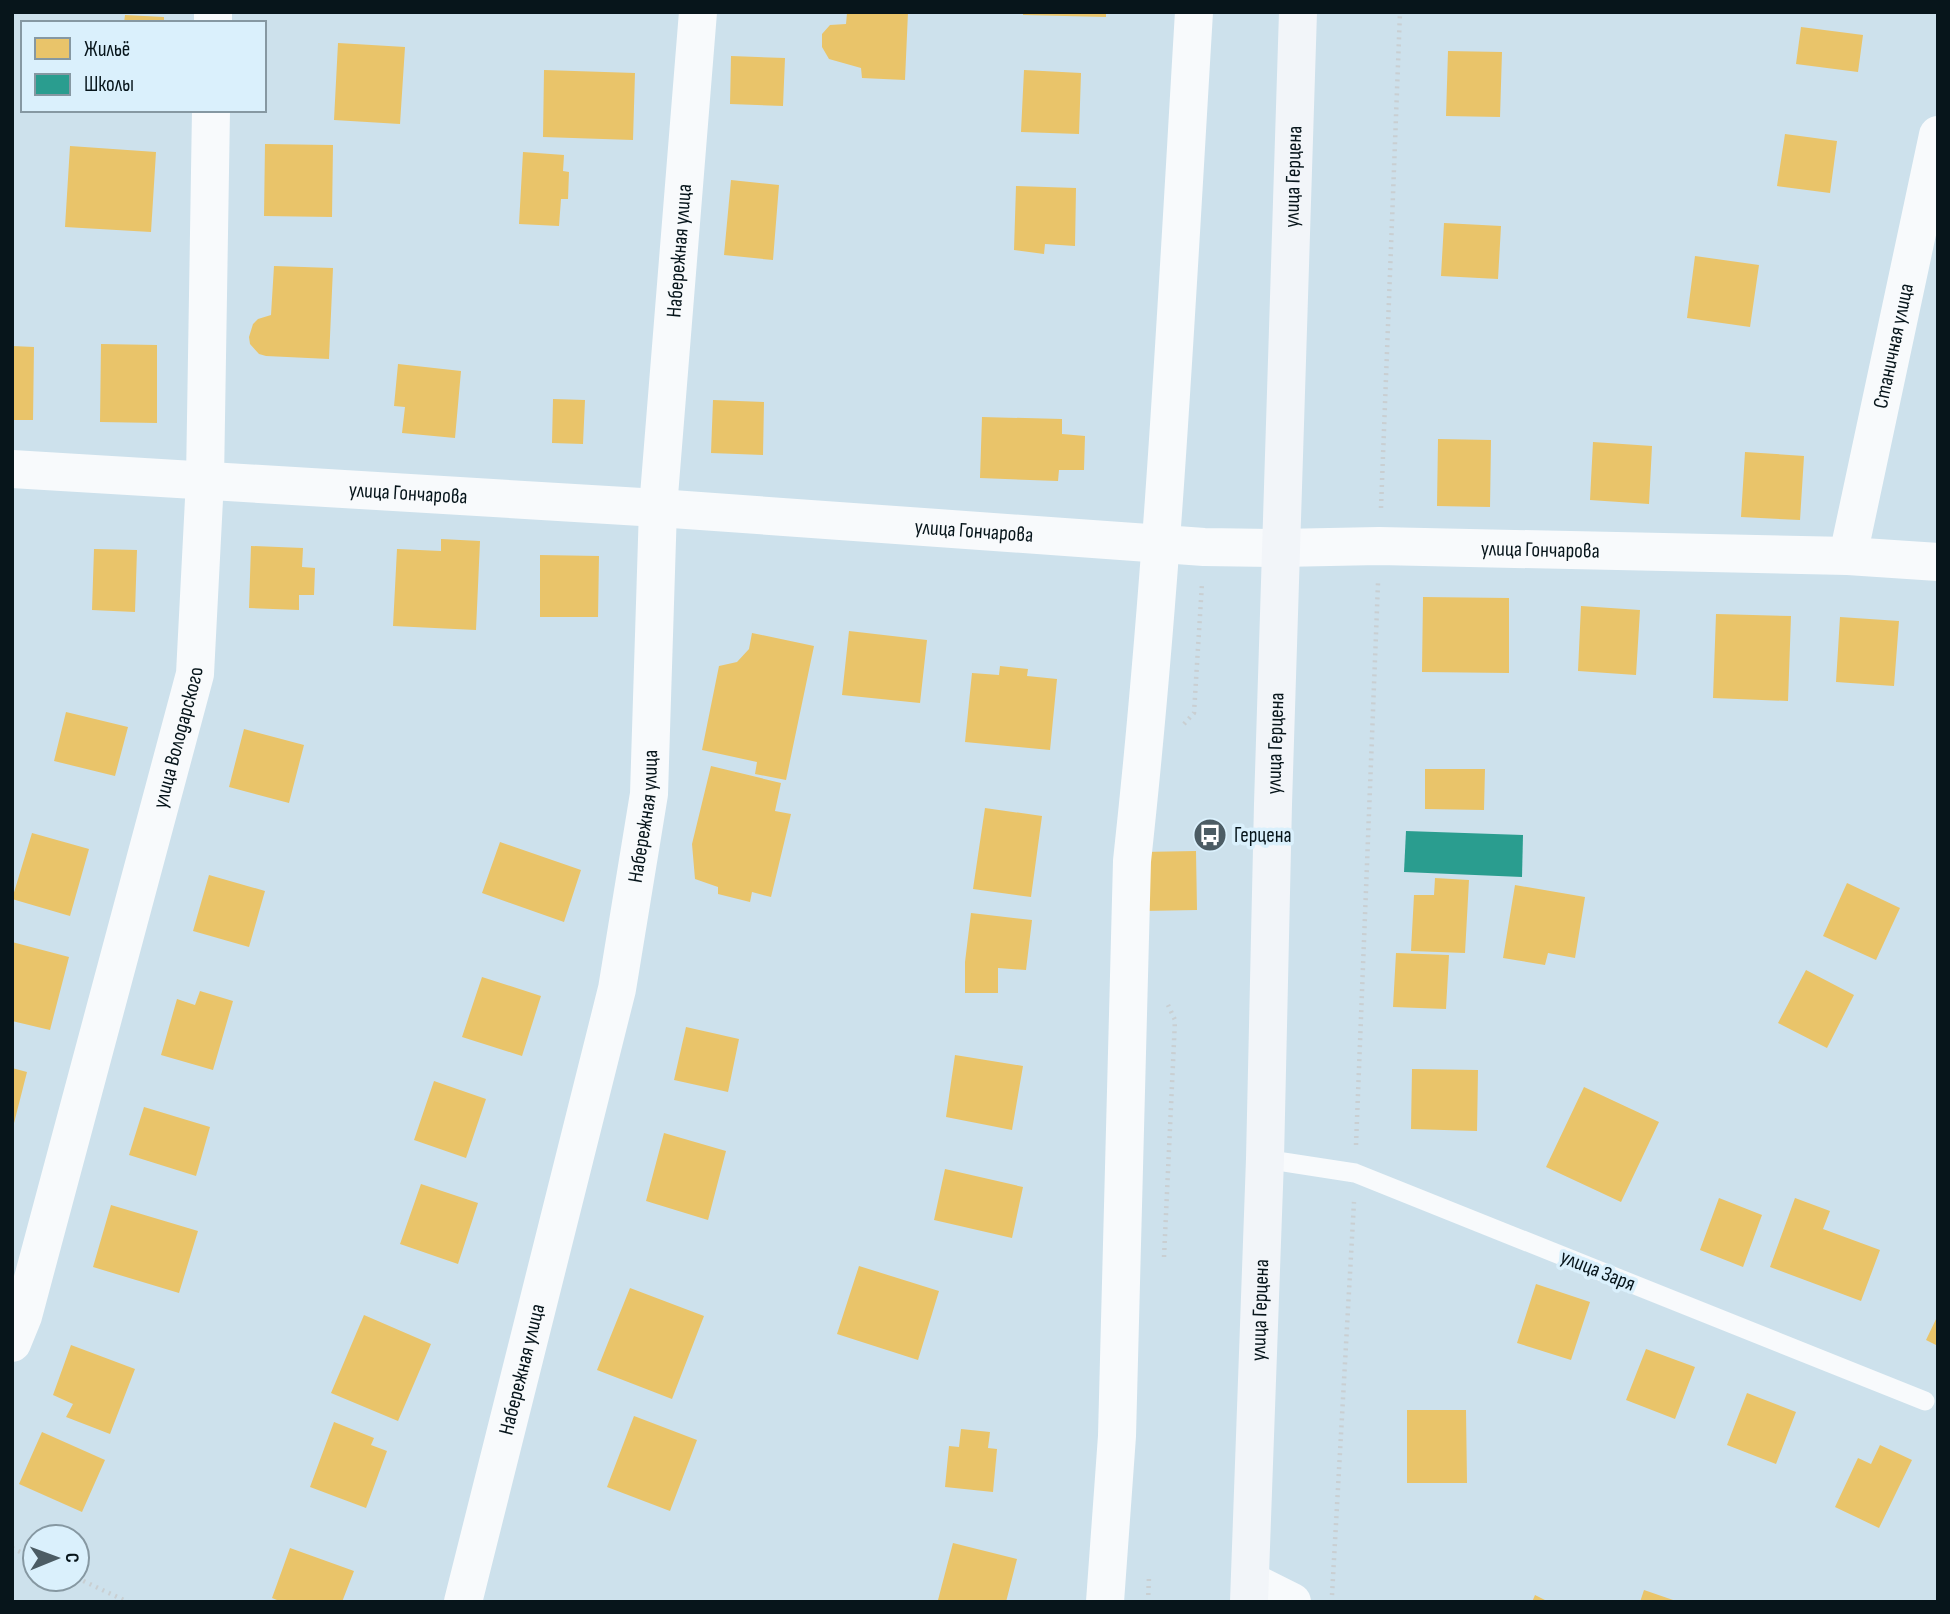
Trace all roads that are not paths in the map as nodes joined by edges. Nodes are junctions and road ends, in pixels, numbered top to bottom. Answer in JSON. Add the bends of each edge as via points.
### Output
{"nodes":[{"id":1,"x":698,"y":12,"type":"edge"},
{"id":2,"x":1194,"y":12,"type":"edge"},
{"id":3,"x":1298,"y":12,"type":"edge"},
{"id":4,"x":211,"y":112,"type":"edge"},
{"id":5,"x":1938,"y":135,"type":"edge"},
{"id":6,"x":12,"y":469,"type":"edge"},
{"id":7,"x":205,"y":480,"type":"junction"},
{"id":8,"x":658,"y":508,"type":"junction"},
{"id":9,"x":1162,"y":544,"type":"junction"},
{"id":10,"x":1280,"y":548,"type":"junction"},
{"id":11,"x":1848,"y":556,"type":"junction"},
{"id":12,"x":1938,"y":562,"type":"edge"},
{"id":13,"x":1265,"y":1159,"type":"junction"},
{"id":14,"x":12,"y":1343,"type":"edge"},
{"id":15,"x":1925,"y":1401,"type":"dead end"},
{"id":16,"x":1250,"y":1591,"type":"edge"},
{"id":17,"x":463,"y":1602,"type":"edge"},
{"id":18,"x":1105,"y":1602,"type":"edge"},
{"id":19,"x":1292,"y":1602,"type":"edge"}],
"edges":[{"from":1,"to":8,"type":"street","name":"Набережная улица"},
{"from":2,"to":9,"type":"street"},
{"from":3,"to":10,"type":"main road","name":"улица Герцена"},
{"from":4,"to":7,"type":"street","name":"улица Володарского"},
{"from":5,"to":11,"type":"street","name":"Станичная улица"},
{"from":6,"to":7,"type":"street","name":"улица Гончарова"},
{"from":7,"to":8,"type":"street","name":"улица Гончарова"},
{"from":7,"to":14,"type":"street","name":"улица Володарского","via":[[195,674],[27,1302]]},
{"from":8,"to":9,"type":"street","name":"улица Гончарова"},
{"from":8,"to":17,"type":"street","name":"Набережная улица","via":[[649,794],[617,989]]},
{"from":9,"to":10,"type":"street","name":"улица Гончарова"},
{"from":9,"to":18,"type":"street","via":[[1132,860],[1117,1436]]},
{"from":10,"to":11,"type":"street","name":"улица Гончарова"},
{"from":10,"to":13,"type":"main road","name":"улица Герцена"},
{"from":11,"to":12,"type":"street","name":"улица Гончарова"},
{"from":13,"to":15,"type":"lane","name":"улица Заря","via":[[1355,1173]]},
{"from":13,"to":16,"type":"main road","name":"улица Герцена"},
{"from":16,"to":19,"type":"street"}]}
